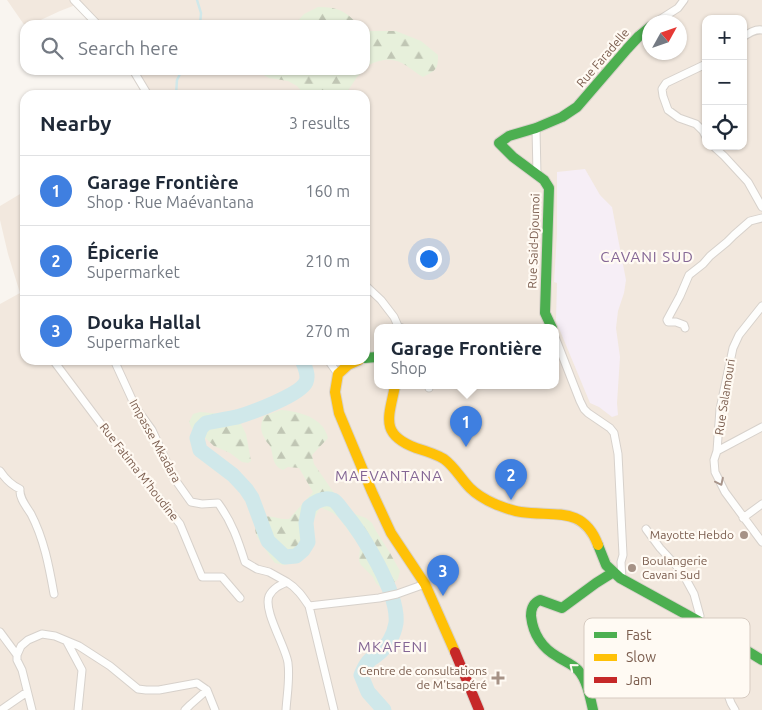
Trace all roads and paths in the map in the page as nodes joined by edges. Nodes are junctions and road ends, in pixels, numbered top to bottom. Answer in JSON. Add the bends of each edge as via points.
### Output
{"nodes":[{"id":1,"x":74,"y":0,"type":"edge"},
{"id":2,"x":684,"y":0,"type":"edge"},
{"id":3,"x":667,"y":15,"type":"edge"},
{"id":4,"x":93,"y":20,"type":"edge"},
{"id":5,"x":762,"y":30,"type":"edge"},
{"id":6,"x":642,"y":34,"type":"edge"},
{"id":7,"x":747,"y":34,"type":"edge"},
{"id":8,"x":702,"y":66,"type":"edge"},
{"id":9,"x":136,"y":75,"type":"edge"},
{"id":10,"x":145,"y":90,"type":"edge"},
{"id":11,"x":577,"y":107,"type":"joint"},
{"id":12,"x":536,"y":128,"type":"junction"},
{"id":13,"x":702,"y":132,"type":"edge"},
{"id":14,"x":717,"y":150,"type":"edge"},
{"id":15,"x":537,"y":174,"type":"junction"},
{"id":16,"x":762,"y":207,"type":"edge"},
{"id":17,"x":762,"y":218,"type":"edge"},
{"id":18,"x":370,"y":289,"type":"edge"},
{"id":19,"x":762,"y":306,"type":"edge"},
{"id":20,"x":398,"y":324,"type":"edge"},
{"id":21,"x":550,"y":324,"type":"edge"},
{"id":22,"x":685,"y":328,"type":"dead end"},
{"id":23,"x":559,"y":346,"type":"edge"},
{"id":24,"x":57,"y":365,"type":"edge"},
{"id":25,"x":116,"y":365,"type":"edge"},
{"id":26,"x":332,"y":365,"type":"edge"},
{"id":27,"x":348,"y":365,"type":"edge"},
{"id":28,"x":338,"y":374,"type":"junction"},
{"id":29,"x":394,"y":389,"type":"edge"},
{"id":30,"x":762,"y":427,"type":"edge"},
{"id":31,"x":717,"y":451,"type":"junction"},
{"id":32,"x":0,"y":471,"type":"edge"},
{"id":33,"x":762,"y":504,"type":"edge"},
{"id":34,"x":743,"y":518,"type":"junction"},
{"id":35,"x":646,"y":528,"type":"dead end"},
{"id":36,"x":762,"y":542,"type":"edge"},
{"id":37,"x":612,"y":573,"type":"junction"},
{"id":38,"x":622,"y":580,"type":"junction"},
{"id":39,"x":287,"y":582,"type":"junction"},
{"id":40,"x":425,"y":584,"type":"junction"},
{"id":41,"x":54,"y":594,"type":"dead end"},
{"id":42,"x":240,"y":598,"type":"dead end"},
{"id":43,"x":309,"y":606,"type":"junction"},
{"id":44,"x":692,"y":618,"type":"edge"},
{"id":45,"x":699,"y":618,"type":"edge"},
{"id":46,"x":0,"y":632,"type":"edge"},
{"id":47,"x":67,"y":642,"type":"junction"},
{"id":48,"x":750,"y":653,"type":"edge"},
{"id":49,"x":17,"y":655,"type":"junction"},
{"id":50,"x":762,"y":660,"type":"edge"},
{"id":51,"x":584,"y":683,"type":"edge"},
{"id":52,"x":208,"y":690,"type":"junction"},
{"id":53,"x":27,"y":692,"type":"junction"},
{"id":54,"x":589,"y":698,"type":"edge"},
{"id":55,"x":729,"y":698,"type":"edge"},
{"id":56,"x":1,"y":710,"type":"edge"},
{"id":57,"x":32,"y":710,"type":"edge"},
{"id":58,"x":78,"y":710,"type":"edge"},
{"id":59,"x":185,"y":710,"type":"edge"},
{"id":60,"x":215,"y":710,"type":"edge"},
{"id":61,"x":286,"y":710,"type":"edge"},
{"id":62,"x":334,"y":710,"type":"edge"},
{"id":63,"x":479,"y":710,"type":"edge"},
{"id":64,"x":593,"y":710,"type":"edge"},
{"id":65,"x":735,"y":710,"type":"edge"}],
"edges":[{"from":1,"to":4,"type":"street"},
{"from":2,"to":3,"type":"street"},
{"from":5,"to":7,"type":"street"},
{"from":6,"to":11,"type":"street","name":"Rue Faradelle"},
{"from":8,"to":13,"type":"street","via":[[666,83],[662,89],[668,110],[696,124]]},
{"from":9,"to":10,"type":"street"},
{"from":11,"to":12,"type":"street","name":"Rue Said-Djoumoi"},
{"from":12,"to":15,"type":"street"},
{"from":12,"to":15,"type":"street","name":"Rue Said-Djoumoi","via":[[509,136],[499,143]]},
{"from":14,"to":16,"type":"street","via":[[748,182]]},
{"from":15,"to":21,"type":"street","name":"Rue Said-Djoumoi","via":[[549,188],[550,196],[544,299]]},
{"from":17,"to":22,"type":"street","via":[[750,221],[689,275],[667,320]]},
{"from":18,"to":20,"type":"street"},
{"from":19,"to":31,"type":"street","name":"Rue Salamouri","via":[[739,334],[733,348],[720,409]]},
{"from":23,"to":38,"type":"street","via":[[584,409],[614,433],[618,454]]},
{"from":24,"to":42,"type":"street","name":"Rue Fatima M'houdine","via":[[180,524],[202,577],[222,577]]},
{"from":25,"to":39,"type":"street","name":"Impasse Mkadara","via":[[174,478],[191,502],[218,503],[229,519],[245,562]]},
{"from":26,"to":28,"type":"street"},
{"from":27,"to":28,"type":"street"},
{"from":28,"to":40,"type":"street","via":[[335,392],[340,414],[372,492],[391,533]]},
{"from":29,"to":37,"type":"street","via":[[389,424],[399,440],[440,456],[483,498],[518,512],[565,515],[580,520],[595,537]]},
{"from":30,"to":31,"type":"street"},
{"from":31,"to":34,"type":"street","name":"Rue Salamouri","one_way":true,"via":[[715,472],[724,492]]},
{"from":32,"to":41,"type":"street","via":[[20,489],[36,524],[50,567]]},
{"from":33,"to":34,"type":"street"},
{"from":34,"to":36,"type":"street","name":"Rue Salamouri"},
{"from":35,"to":45,"type":"street","via":[[682,572],[694,594]]},
{"from":37,"to":38,"type":"street"},
{"from":51,"to":37,"type":"street","one_way":true,"via":[[577,669],[541,645],[530,614],[532,606],[539,600],[562,608]]},
{"from":38,"to":44,"type":"street"},
{"from":39,"to":43,"type":"street"},
{"from":39,"to":61,"type":"street","via":[[275,589],[268,602],[288,662]]},
{"from":40,"to":43,"type":"street","via":[[379,598]]},
{"from":40,"to":63,"type":"street"},
{"from":43,"to":62,"type":"street"},
{"from":46,"to":49,"type":"street"},
{"from":47,"to":49,"type":"street","via":[[55,636],[38,635],[21,646]]},
{"from":47,"to":52,"type":"street","via":[[110,666],[138,689],[159,690],[197,683]]},
{"from":47,"to":58,"type":"street","via":[[82,670]]},
{"from":48,"to":50,"type":"street"},
{"from":49,"to":53,"type":"street"},
{"from":52,"to":59,"type":"street"},
{"from":52,"to":60,"type":"street"},
{"from":53,"to":56,"type":"street"},
{"from":53,"to":57,"type":"street"},
{"from":64,"to":54,"type":"street","one_way":true},
{"from":55,"to":65,"type":"street"}]}
